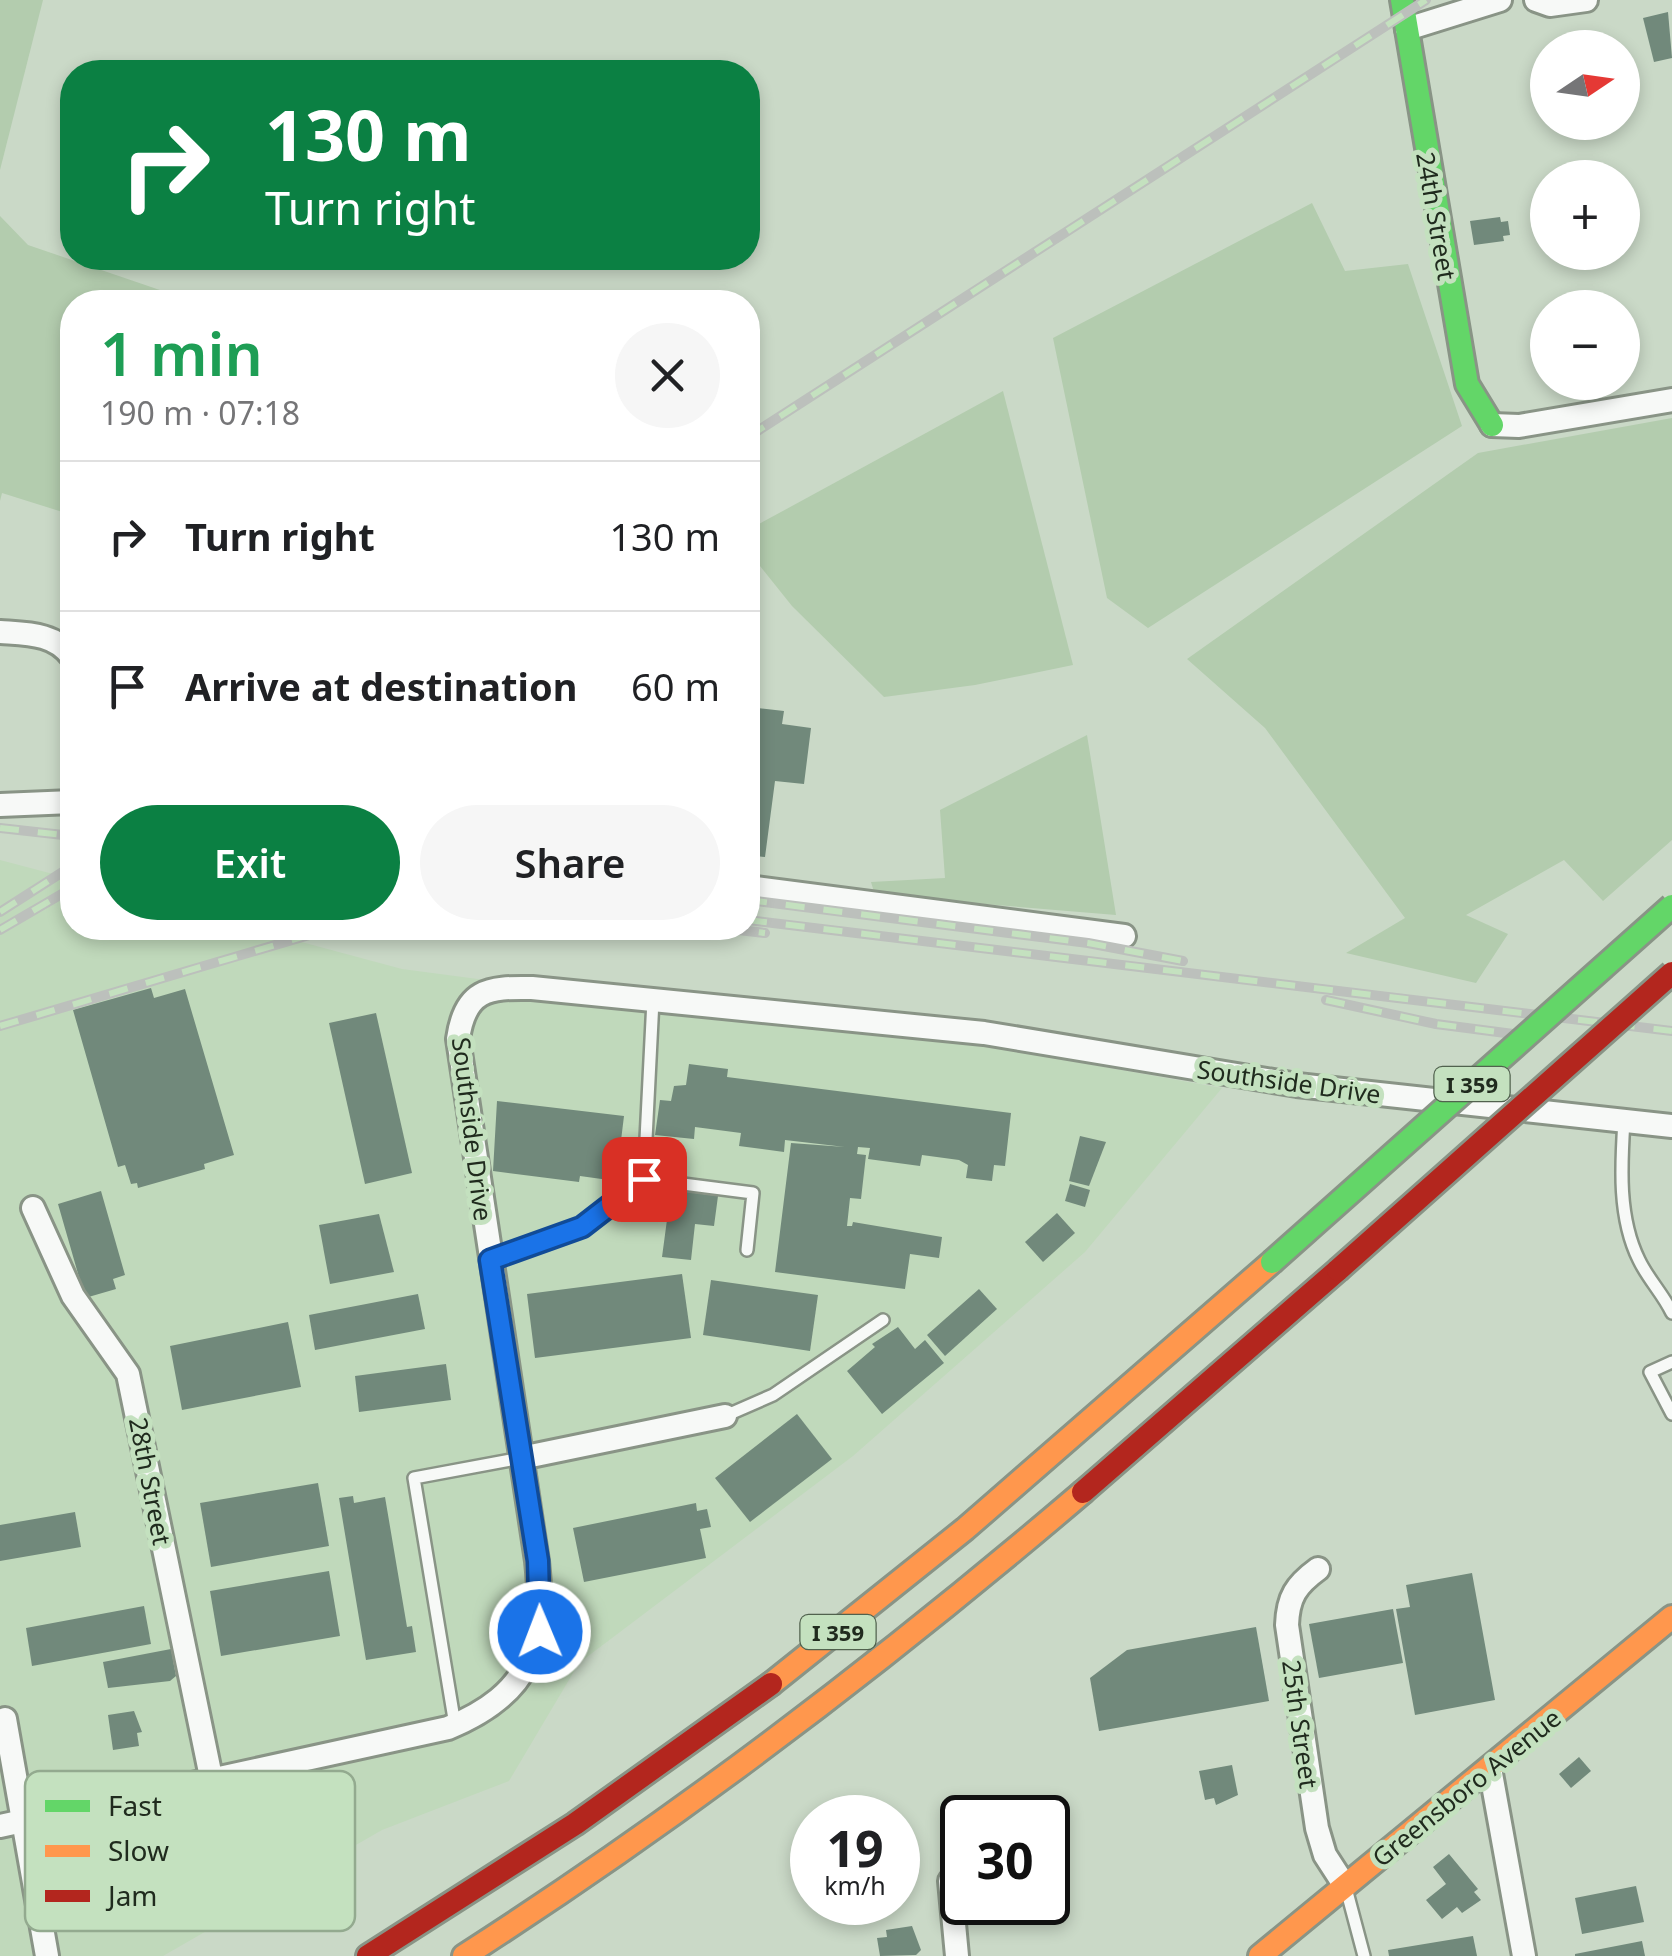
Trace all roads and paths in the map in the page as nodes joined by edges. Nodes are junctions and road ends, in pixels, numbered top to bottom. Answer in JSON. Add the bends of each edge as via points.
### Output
{"nodes":[{"id":1,"x":1402,"y":0,"type":"edge"},
{"id":2,"x":1500,"y":0,"type":"edge"},
{"id":3,"x":1536,"y":0,"type":"edge"},
{"id":4,"x":1586,"y":0,"type":"edge"},
{"id":5,"x":1407,"y":29,"type":"junction"},
{"id":6,"x":1672,"y":400,"type":"edge"},
{"id":7,"x":1492,"y":425,"type":"joint"},
{"id":8,"x":0,"y":632,"type":"edge"},
{"id":9,"x":60,"y":643,"type":"edge"},
{"id":10,"x":60,"y":802,"type":"edge"},
{"id":11,"x":0,"y":805,"type":"edge"},
{"id":12,"x":760,"y":889,"type":"edge"},
{"id":13,"x":1672,"y":906,"type":"edge"},
{"id":14,"x":1124,"y":936,"type":"dead end"},
{"id":15,"x":1672,"y":973,"type":"edge"},
{"id":16,"x":654,"y":1000,"type":"junction"},
{"id":17,"x":1624,"y":1121,"type":"junction"},
{"id":18,"x":1672,"y":1126,"type":"edge"},
{"id":19,"x":644,"y":1179,"type":"junction"},
{"id":20,"x":33,"y":1208,"type":"dead end"},
{"id":21,"x":747,"y":1250,"type":"dead end"},
{"id":22,"x":490,"y":1260,"type":"junction"},
{"id":23,"x":1671,"y":1309,"type":"edge"},
{"id":24,"x":883,"y":1320,"type":"dead end"},
{"id":25,"x":1672,"y":1362,"type":"edge"},
{"id":26,"x":1672,"y":1414,"type":"edge"},
{"id":27,"x":725,"y":1416,"type":"joint"},
{"id":28,"x":522,"y":1458,"type":"junction"},
{"id":29,"x":1318,"y":1569,"type":"dead end"},
{"id":30,"x":1672,"y":1617,"type":"edge"},
{"id":31,"x":5,"y":1719,"type":"dead end"},
{"id":32,"x":455,"y":1725,"type":"junction"},
{"id":33,"x":1490,"y":1768,"type":"junction"},
{"id":34,"x":210,"y":1771,"type":"edge"},
{"id":35,"x":239,"y":1771,"type":"edge"},
{"id":36,"x":24,"y":1820,"type":"junction"},
{"id":37,"x":0,"y":1826,"type":"edge"},
{"id":38,"x":25,"y":1826,"type":"edge"},
{"id":39,"x":1345,"y":1886,"type":"junction"},
{"id":40,"x":954,"y":1925,"type":"edge"},
{"id":41,"x":43,"y":1931,"type":"edge"},
{"id":42,"x":47,"y":1956,"type":"edge"},
{"id":43,"x":368,"y":1956,"type":"edge"},
{"id":44,"x":464,"y":1956,"type":"edge"},
{"id":45,"x":957,"y":1956,"type":"edge"},
{"id":46,"x":1260,"y":1956,"type":"edge"},
{"id":47,"x":1364,"y":1956,"type":"edge"},
{"id":48,"x":1524,"y":1956,"type":"edge"}],
"edges":[{"from":1,"to":5,"type":"main road","name":"24th Street"},
{"from":2,"to":5,"type":"street"},
{"from":3,"to":4,"type":"street"},
{"from":5,"to":7,"type":"main road","name":"24th Street","via":[[1467,384]]},
{"from":6,"to":7,"type":"street"},
{"from":8,"to":9,"type":"street"},
{"from":10,"to":11,"type":"street"},
{"from":12,"to":14,"type":"street"},
{"from":13,"to":43,"type":"main road","number":"I 359","bridge":true,"via":[[953,1540],[774,1682],[588,1816]]},
{"from":15,"to":44,"type":"main road","number":"I 359","bridge":true,"via":[[1026,1544],[886,1658],[702,1796]]},
{"from":16,"to":17,"type":"street","name":"Southside Drive","via":[[984,1033],[1297,1085]]},
{"from":16,"to":19,"type":"lane"},
{"from":16,"to":22,"type":"street","name":"Southside Drive","via":[[512,988],[472,998],[461,1018],[459,1062]]},
{"from":17,"to":18,"type":"street","name":"Southside Drive"},
{"from":17,"to":23,"type":"lane","via":[[1628,1224],[1639,1259]]},
{"from":19,"to":21,"type":"lane","via":[[753,1193]]},
{"from":19,"to":22,"type":"lane","via":[[582,1227]]},
{"from":20,"to":34,"type":"street","name":"28th Street","via":[[73,1296],[128,1374]]},
{"from":22,"to":28,"type":"street","name":"Southside Drive"},
{"from":24,"to":27,"type":"lane","via":[[774,1395]]},
{"from":25,"to":26,"type":"lane","via":[[1650,1372]]},
{"from":27,"to":28,"type":"street"},
{"from":28,"to":32,"type":"street","name":"Southside Drive","via":[[538,1561],[540,1632],[508,1692]]},
{"from":28,"to":32,"type":"lane","via":[[414,1478]]},
{"from":29,"to":39,"type":"street","name":"25th Street","via":[[1288,1601],[1286,1624],[1317,1828]]},
{"from":30,"to":33,"type":"main road","name":"Greensboro Avenue"},
{"from":31,"to":36,"type":"street"},
{"from":32,"to":35,"type":"street","name":"Southside Drive"},
{"from":33,"to":39,"type":"main road","name":"Greensboro Avenue"},
{"from":33,"to":48,"type":"street"},
{"from":36,"to":37,"type":"street","name":"Southside Drive"},
{"from":36,"to":38,"type":"street"},
{"from":39,"to":46,"type":"main road","name":"Greensboro Avenue"},
{"from":39,"to":47,"type":"lane"},
{"from":40,"to":45,"type":"street"},
{"from":41,"to":42,"type":"street"}]}
